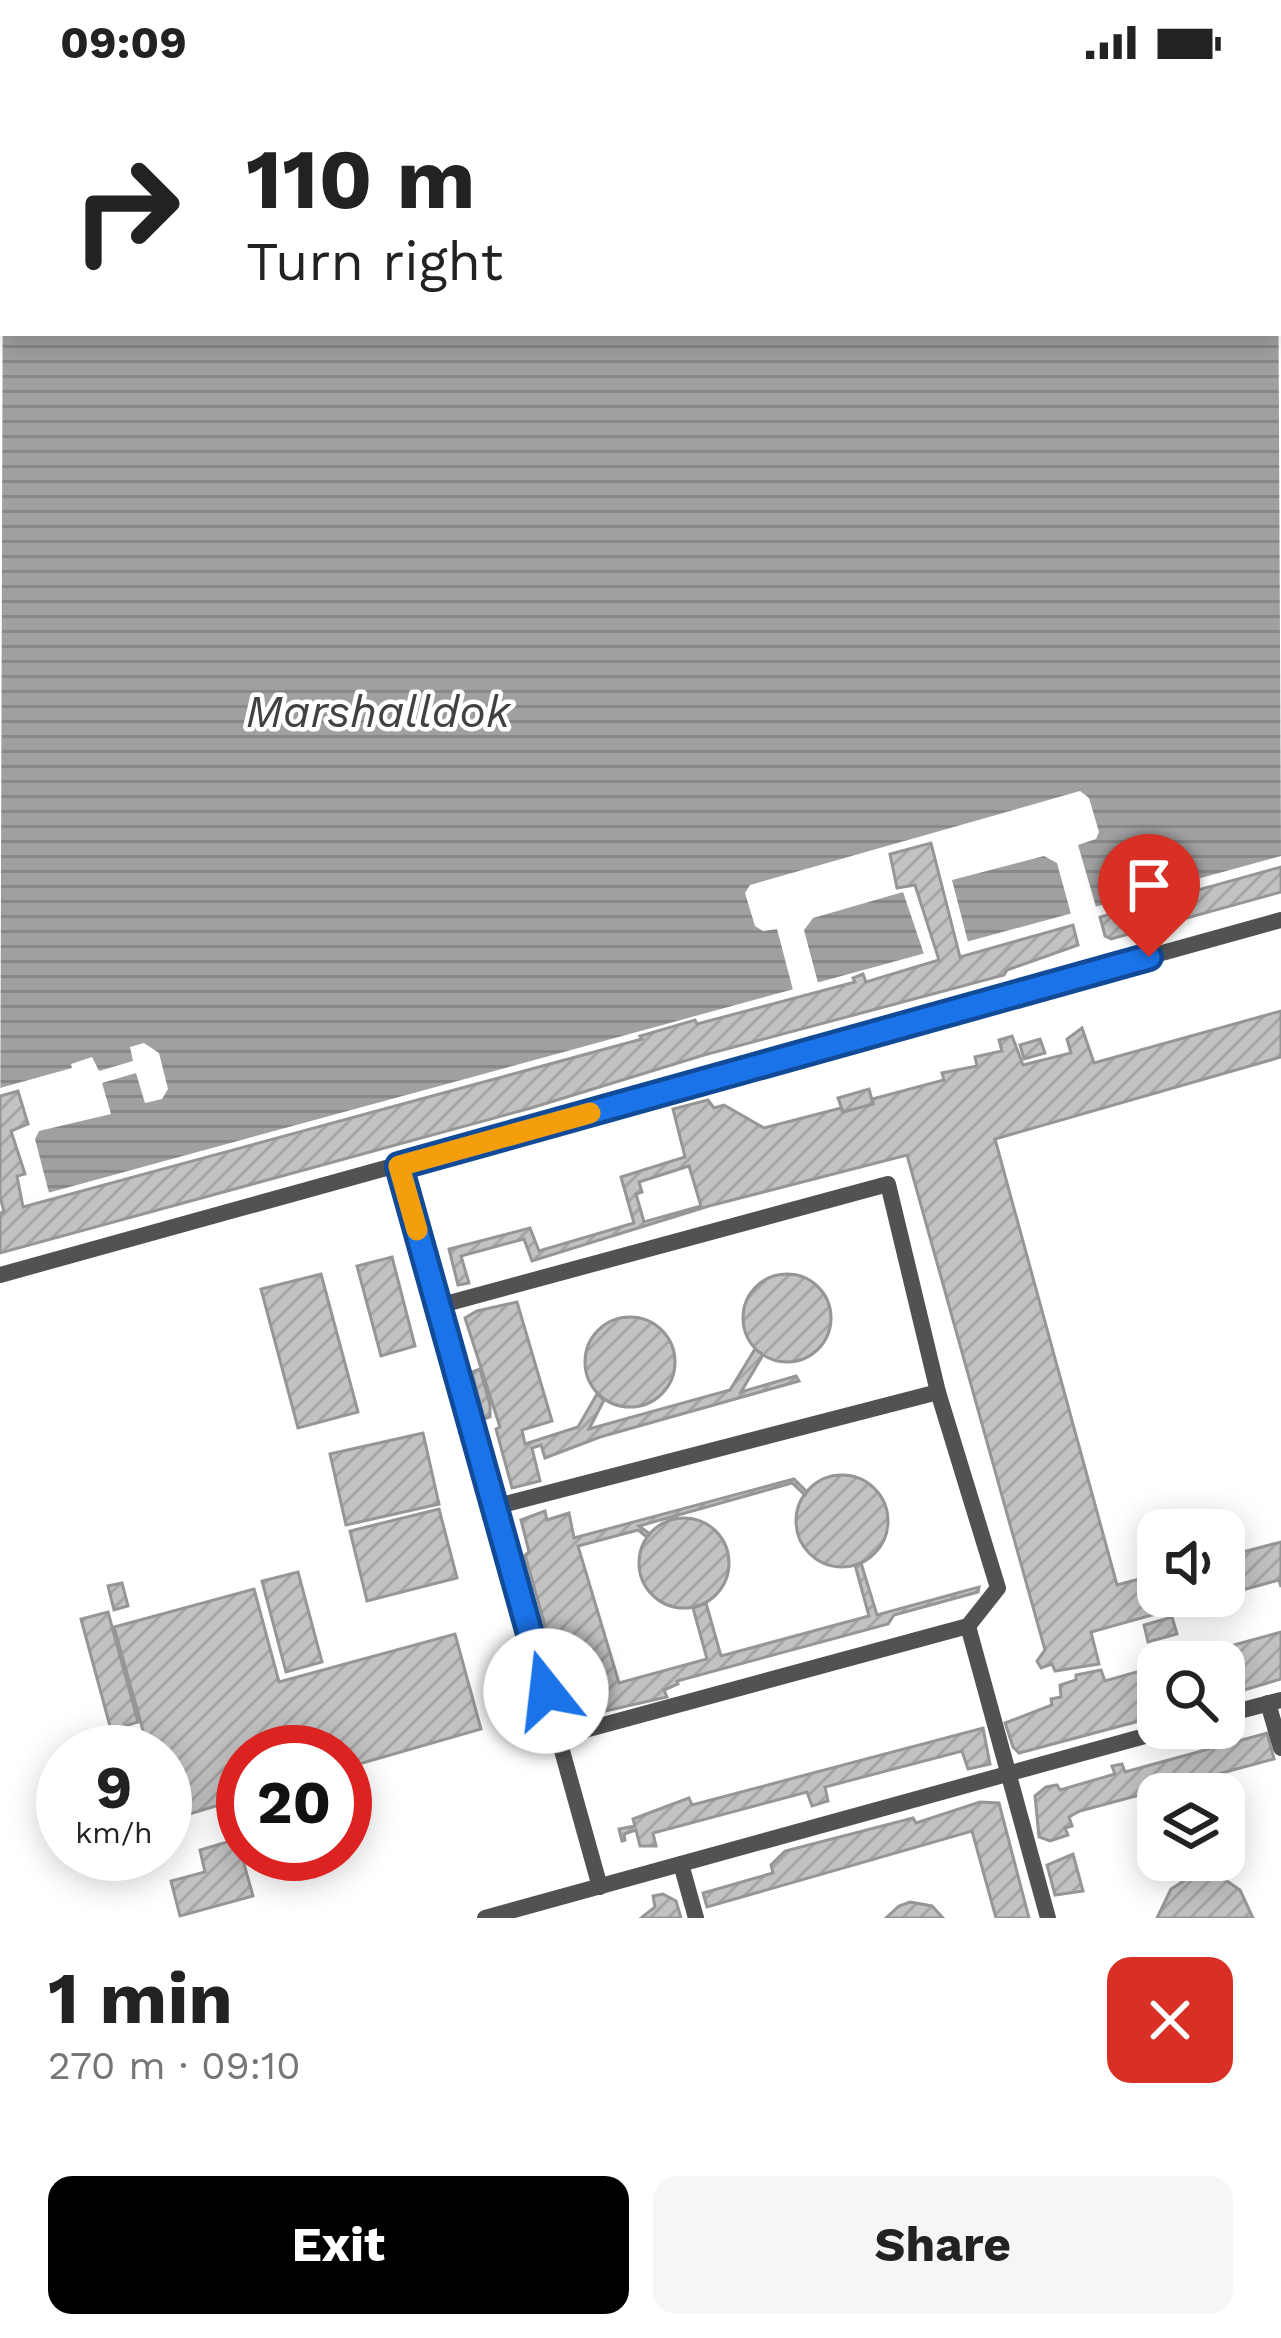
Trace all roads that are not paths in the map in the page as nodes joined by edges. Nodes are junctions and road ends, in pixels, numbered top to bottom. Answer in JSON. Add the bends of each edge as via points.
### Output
{"nodes":[{"id":1,"x":1281,"y":920,"type":"edge"},
{"id":2,"x":399,"y":1166,"type":"junction"},
{"id":3,"x":0,"y":1275,"type":"edge"},
{"id":4,"x":438,"y":1306,"type":"junction"},
{"id":5,"x":938,"y":1392,"type":"junction"},
{"id":6,"x":494,"y":1507,"type":"junction"},
{"id":7,"x":968,"y":1626,"type":"junction"},
{"id":8,"x":1275,"y":1701,"type":"edge"},
{"id":9,"x":1245,"y":1709,"type":"edge"},
{"id":10,"x":559,"y":1737,"type":"junction"},
{"id":11,"x":1137,"y":1738,"type":"edge"},
{"id":12,"x":1281,"y":1748,"type":"edge"},
{"id":13,"x":1008,"y":1772,"type":"junction"},
{"id":14,"x":681,"y":1864,"type":"junction"},
{"id":15,"x":600,"y":1887,"type":"junction"},
{"id":16,"x":485,"y":1918,"type":"edge"},
{"id":17,"x":696,"y":1918,"type":"edge"},
{"id":18,"x":1048,"y":1918,"type":"edge"}],
"edges":[{"from":1,"to":2,"type":"lane"},
{"from":2,"to":3,"type":"lane"},
{"from":2,"to":4,"type":"lane"},
{"from":4,"to":5,"type":"lane","via":[[888,1184]]},
{"from":4,"to":6,"type":"lane"},
{"from":5,"to":6,"type":"lane"},
{"from":5,"to":7,"type":"lane","via":[[998,1588]]},
{"from":6,"to":10,"type":"lane"},
{"from":7,"to":10,"type":"lane"},
{"from":7,"to":13,"type":"lane"},
{"from":8,"to":9,"type":"lane"},
{"from":8,"to":12,"type":"lane"},
{"from":10,"to":15,"type":"lane"},
{"from":11,"to":13,"type":"lane"},
{"from":13,"to":14,"type":"lane"},
{"from":13,"to":18,"type":"lane"},
{"from":14,"to":15,"type":"lane"},
{"from":14,"to":17,"type":"lane"},
{"from":15,"to":16,"type":"lane"}]}
